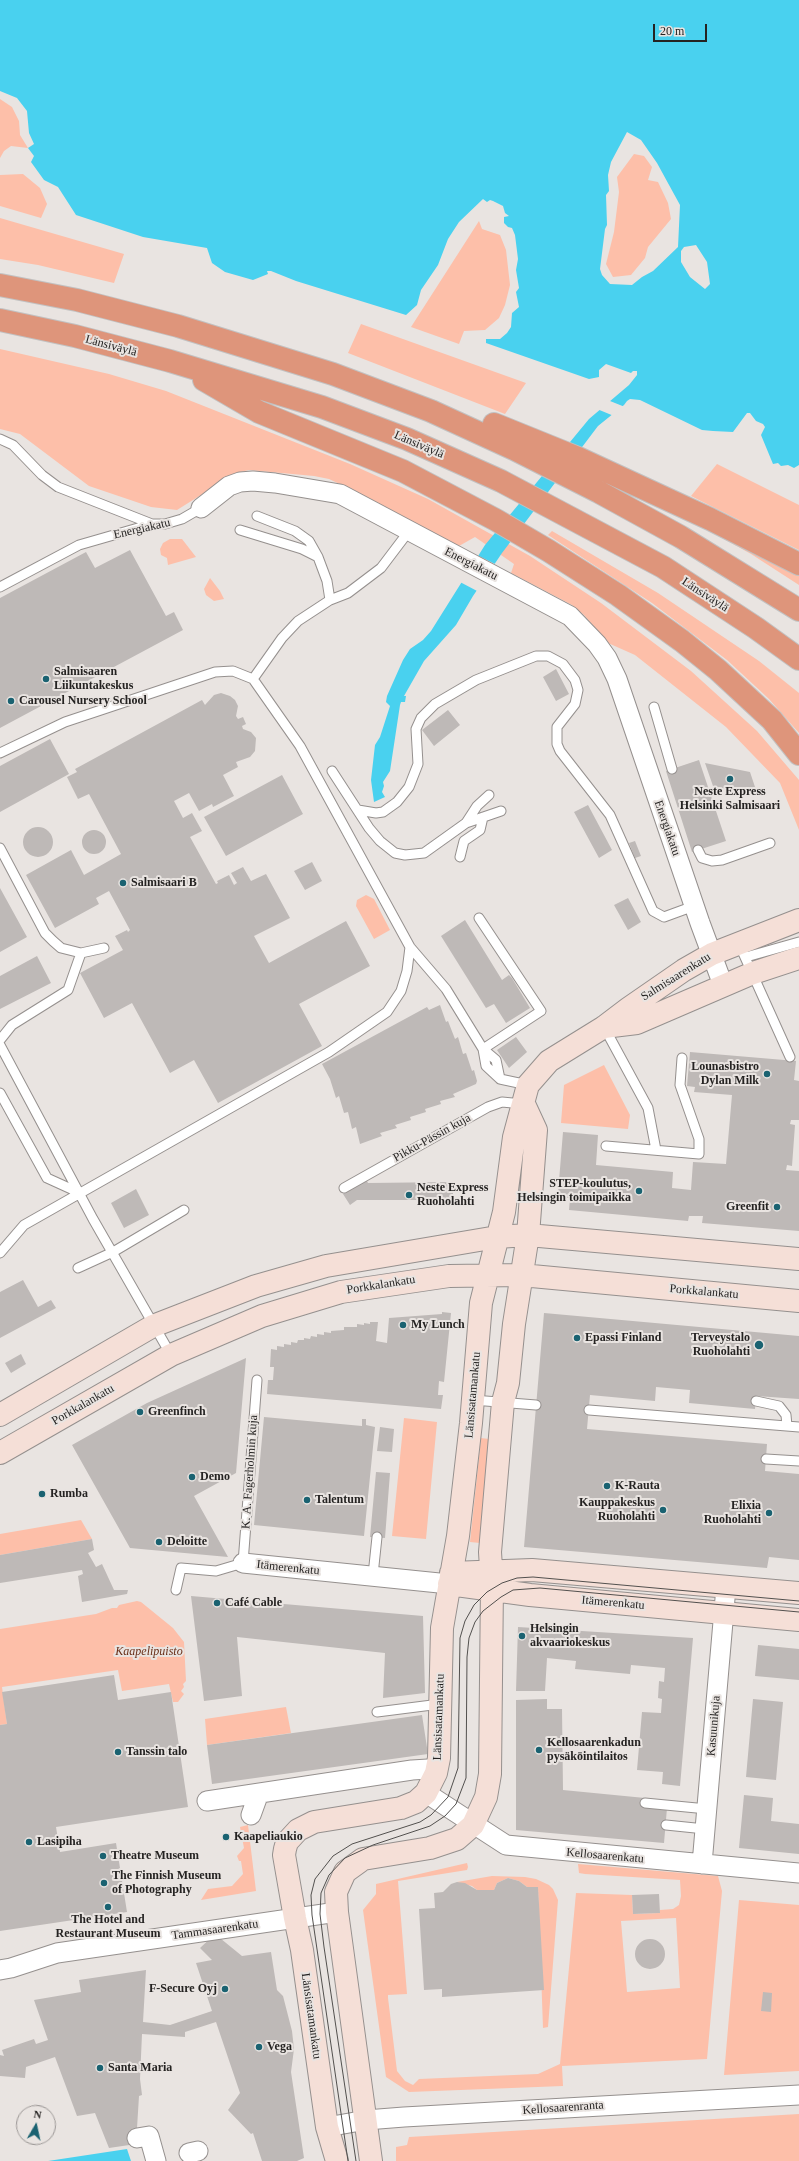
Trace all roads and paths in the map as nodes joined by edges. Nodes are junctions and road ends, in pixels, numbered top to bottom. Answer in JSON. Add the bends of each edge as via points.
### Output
{"nodes":[{"id":1,"x":0,"y":285,"type":"edge"},
{"id":2,"x":0,"y":320,"type":"edge"},
{"id":3,"x":170,"y":361,"type":"junction"},
{"id":4,"x":333,"y":374,"type":"junction"},
{"id":5,"x":0,"y":439,"type":"edge"},
{"id":6,"x":201,"y":508,"type":"joint"},
{"id":7,"x":257,"y":516,"type":"dead end"},
{"id":8,"x":152,"y":524,"type":"junction"},
{"id":9,"x":240,"y":530,"type":"dead end"},
{"id":10,"x":409,"y":531,"type":"junction"},
{"id":11,"x":318,"y":557,"type":"junction"},
{"id":12,"x":799,"y":564,"type":"edge"},
{"id":13,"x":0,"y":587,"type":"edge"},
{"id":14,"x":330,"y":600,"type":"junction"},
{"id":15,"x":799,"y":610,"type":"edge"},
{"id":16,"x":799,"y":659,"type":"edge"},
{"id":17,"x":253,"y":679,"type":"junction"},
{"id":18,"x":654,"y":707,"type":"dead end"},
{"id":19,"x":0,"y":753,"type":"edge"},
{"id":20,"x":799,"y":754,"type":"edge"},
{"id":21,"x":672,"y":769,"type":"dead end"},
{"id":22,"x":332,"y":771,"type":"dead end"},
{"id":23,"x":488,"y":795,"type":"dead end"},
{"id":24,"x":358,"y":810,"type":"junction"},
{"id":25,"x":501,"y":811,"type":"dead end"},
{"id":26,"x":483,"y":817,"type":"junction"},
{"id":27,"x":466,"y":824,"type":"junction"},
{"id":28,"x":770,"y":843,"type":"dead end"},
{"id":29,"x":0,"y":848,"type":"edge"},
{"id":30,"x":698,"y":850,"type":"dead end"},
{"id":31,"x":460,"y":857,"type":"dead end"},
{"id":32,"x":694,"y":906,"type":"junction"},
{"id":33,"x":479,"y":918,"type":"dead end"},
{"id":34,"x":799,"y":920,"type":"edge"},
{"id":35,"x":799,"y":942,"type":"edge"},
{"id":36,"x":410,"y":947,"type":"junction"},
{"id":37,"x":104,"y":948,"type":"dead end"},
{"id":38,"x":81,"y":952,"type":"junction"},
{"id":39,"x":712,"y":954,"type":"junction"},
{"id":40,"x":746,"y":957,"type":"junction"},
{"id":41,"x":799,"y":958,"type":"edge"},
{"id":42,"x":723,"y":985,"type":"junction"},
{"id":43,"x":604,"y":1027,"type":"junction"},
{"id":44,"x":0,"y":1040,"type":"edge"},
{"id":45,"x":0,"y":1045,"type":"edge"},
{"id":46,"x":483,"y":1049,"type":"junction"},
{"id":47,"x":790,"y":1057,"type":"dead end"},
{"id":48,"x":682,"y":1058,"type":"dead end"},
{"id":49,"x":0,"y":1093,"type":"edge"},
{"id":50,"x":526,"y":1095,"type":"junction"},
{"id":51,"x":606,"y":1146,"type":"dead end"},
{"id":52,"x":656,"y":1150,"type":"junction"},
{"id":53,"x":344,"y":1188,"type":"dead end"},
{"id":54,"x":80,"y":1194,"type":"junction"},
{"id":55,"x":184,"y":1210,"type":"dead end"},
{"id":56,"x":528,"y":1235,"type":"junction"},
{"id":57,"x":497,"y":1237,"type":"junction"},
{"id":58,"x":113,"y":1252,"type":"junction"},
{"id":59,"x":0,"y":1253,"type":"edge"},
{"id":60,"x":799,"y":1259,"type":"edge"},
{"id":61,"x":78,"y":1268,"type":"dead end"},
{"id":62,"x":488,"y":1275,"type":"junction"},
{"id":63,"x":521,"y":1276,"type":"junction"},
{"id":64,"x":799,"y":1301,"type":"edge"},
{"id":65,"x":154,"y":1326,"type":"junction"},
{"id":66,"x":171,"y":1355,"type":"junction"},
{"id":67,"x":257,"y":1380,"type":"dead end"},
{"id":68,"x":473,"y":1400,"type":"junction"},
{"id":69,"x":756,"y":1401,"type":"dead end"},
{"id":70,"x":503,"y":1402,"type":"junction"},
{"id":71,"x":536,"y":1405,"type":"dead end"},
{"id":72,"x":589,"y":1410,"type":"dead end"},
{"id":73,"x":0,"y":1415,"type":"edge"},
{"id":74,"x":787,"y":1426,"type":"junction"},
{"id":75,"x":799,"y":1427,"type":"edge"},
{"id":76,"x":0,"y":1453,"type":"edge"},
{"id":77,"x":766,"y":1459,"type":"dead end"},
{"id":78,"x":799,"y":1461,"type":"edge"},
{"id":79,"x":377,"y":1537,"type":"dead end"},
{"id":80,"x":243,"y":1563,"type":"junction"},
{"id":81,"x":373,"y":1575,"type":"junction"},
{"id":82,"x":450,"y":1579,"type":"junction"},
{"id":83,"x":492,"y":1581,"type":"junction"},
{"id":84,"x":734,"y":1588,"type":"junction"},
{"id":85,"x":176,"y":1590,"type":"dead end"},
{"id":86,"x":799,"y":1593,"type":"edge"},
{"id":87,"x":723,"y":1613,"type":"junction"},
{"id":88,"x":799,"y":1620,"type":"edge"},
{"id":89,"x":440,"y":1704,"type":"junction"},
{"id":90,"x":377,"y":1712,"type":"dead end"},
{"id":91,"x":428,"y":1769,"type":"dead end"},
{"id":92,"x":260,"y":1793,"type":"junction"},
{"id":93,"x":426,"y":1793,"type":"junction"},
{"id":94,"x":208,"y":1801,"type":"dead end"},
{"id":95,"x":645,"y":1803,"type":"dead end"},
{"id":96,"x":707,"y":1809,"type":"junction"},
{"id":97,"x":251,"y":1815,"type":"dead end"},
{"id":98,"x":666,"y":1824,"type":"dead end"},
{"id":99,"x":473,"y":1825,"type":"junction"},
{"id":100,"x":705,"y":1829,"type":"junction"},
{"id":101,"x":702,"y":1864,"type":"junction"},
{"id":102,"x":799,"y":1873,"type":"edge"},
{"id":103,"x":337,"y":1912,"type":"junction"},
{"id":104,"x":295,"y":1918,"type":"junction"},
{"id":105,"x":0,"y":1970,"type":"edge"},
{"id":106,"x":799,"y":2095,"type":"edge"},
{"id":107,"x":366,"y":2120,"type":"junction"},
{"id":108,"x":327,"y":2127,"type":"junction"},
{"id":109,"x":137,"y":2138,"type":"dead end"},
{"id":110,"x":156,"y":2161,"type":"edge"},
{"id":111,"x":337,"y":2161,"type":"edge"},
{"id":112,"x":371,"y":2161,"type":"edge"}],
"edges":[{"from":1,"to":4,"type":"highway","via":[[77,300],[178,326]]},
{"from":2,"to":3,"type":"highway","name":"Länsiväylä","via":[[75,336]]},
{"from":3,"to":16,"type":"highway","name":"Länsiväylä","via":[[322,407],[407,439],[501,481],[663,567]]},
{"from":3,"to":20,"type":"highway","via":[[259,412],[403,472],[496,520],[555,555],[682,640],[772,720]]},
{"from":4,"to":12,"type":"highway","via":[[471,414],[592,465],[710,519]]},
{"from":4,"to":15,"type":"highway","via":[[431,411],[522,452],[681,537]]},
{"from":5,"to":8,"type":"lane","via":[[13,445],[42,475],[58,487]]},
{"from":6,"to":8,"type":"lane","name":"Energiakatu","via":[[182,519],[165,524]]},
{"from":6,"to":10,"type":"street","name":"Energiakatu","via":[[229,486],[240,482],[260,482],[340,494]]},
{"from":7,"to":11,"type":"lane","via":[[295,530],[309,541]]},
{"from":8,"to":13,"type":"lane","name":"Energiakatu","via":[[79,545]]},
{"from":9,"to":11,"type":"lane","via":[[302,549]]},
{"from":10,"to":14,"type":"lane","via":[[381,568],[348,593]]},
{"from":10,"to":32,"type":"street","name":"Energiakatu","via":[[570,616],[607,658],[617,679]]},
{"from":11,"to":14,"type":"lane","via":[[327,581]]},
{"from":14,"to":17,"type":"lane","via":[[298,622],[282,638]]},
{"from":17,"to":19,"type":"lane","via":[[233,671],[215,672],[65,722]]},
{"from":17,"to":36,"type":"lane","via":[[300,746]]},
{"from":18,"to":21,"type":"lane"},
{"from":22,"to":24,"type":"lane"},
{"from":23,"to":27,"type":"lane","via":[[477,806]]},
{"from":24,"to":27,"type":"lane","via":[[380,841],[395,852],[405,855],[430,850]]},
{"from":24,"to":32,"type":"lane","via":[[376,814],[383,812],[397,802],[406,791],[414,778],[418,764],[416,729],[421,718],[435,704],[476,680],[536,656],[548,656],[563,664],[575,680],[578,690],[574,704],[557,727],[557,744],[610,815],[653,911],[664,917]]},
{"from":25,"to":26,"type":"lane"},
{"from":26,"to":27,"type":"lane"},
{"from":26,"to":31,"type":"lane","via":[[480,830],[464,841]]},
{"from":28,"to":30,"type":"lane","via":[[712,861],[702,858]]},
{"from":29,"to":38,"type":"lane","via":[[45,933],[61,948]]},
{"from":32,"to":39,"type":"street","name":"Energiakatu"},
{"from":33,"to":46,"type":"lane","via":[[541,1010]]},
{"from":34,"to":40,"type":"main road","name":"Salmisaarenkatu"},
{"from":35,"to":40,"type":"lane"},
{"from":36,"to":46,"type":"lane","via":[[446,989]]},
{"from":36,"to":54,"type":"lane","via":[[407,972],[401,991],[387,1012],[329,1052]]},
{"from":37,"to":38,"type":"lane"},
{"from":38,"to":44,"type":"lane","via":[[68,990],[12,1025]]},
{"from":39,"to":40,"type":"main road","name":"Salmisaarenkatu"},
{"from":39,"to":42,"type":"street","name":"Energiakatu"},
{"from":39,"to":43,"type":"main road","name":"Salmisaarenkatu","via":[[684,970]]},
{"from":40,"to":41,"type":"main road","name":"Salmisaarenkatu"},
{"from":40,"to":42,"type":"main road","name":"Salmisaarenkatu"},
{"from":40,"to":47,"type":"lane"},
{"from":42,"to":43,"type":"main road","name":"Salmisaarenkatu","via":[[637,1023]]},
{"from":43,"to":50,"type":"main road","name":"Salmisaarenkatu","via":[[549,1061]]},
{"from":43,"to":52,"type":"lane","via":[[648,1108]]},
{"from":45,"to":54,"type":"lane"},
{"from":46,"to":50,"type":"lane","via":[[496,1060],[500,1079]]},
{"from":48,"to":52,"type":"lane","via":[[680,1085],[699,1139],[699,1154]]},
{"from":49,"to":54,"type":"lane","via":[[46,1178]]},
{"from":50,"to":53,"type":"lane","name":"Pikku-Pässin kuja","via":[[488,1107]]},
{"from":50,"to":56,"type":"main road","via":[[536,1130]]},
{"from":50,"to":57,"type":"main road","name":"Salmisaarenkatu","via":[[514,1137],[508,1191]]},
{"from":51,"to":52,"type":"lane"},
{"from":54,"to":58,"type":"lane"},
{"from":54,"to":59,"type":"lane","via":[[24,1225]]},
{"from":55,"to":58,"type":"lane"},
{"from":56,"to":57,"type":"main road"},
{"from":56,"to":60,"type":"main road"},
{"from":56,"to":63,"type":"main road"},
{"from":57,"to":62,"type":"main road","name":"Länsisatamankatu"},
{"from":57,"to":65,"type":"main road","via":[[326,1266],[256,1286]]},
{"from":58,"to":61,"type":"lane"},
{"from":58,"to":65,"type":"lane"},
{"from":62,"to":63,"type":"main road","name":"Porkkalankatu"},
{"from":62,"to":66,"type":"main road","name":"Porkkalankatu","via":[[449,1276],[342,1292],[268,1314]]},
{"from":62,"to":68,"type":"main road","name":"Länsisatamankatu","via":[[481,1303]]},
{"from":63,"to":64,"type":"main road","name":"Porkkalankatu"},
{"from":63,"to":70,"type":"main road","via":[[508,1383]]},
{"from":65,"to":66,"type":"lane"},
{"from":65,"to":73,"type":"main road"},
{"from":66,"to":76,"type":"main road","name":"Porkkalankatu"},
{"from":67,"to":80,"type":"lane","name":"K. A. Fagerholmin kuja"},
{"from":68,"to":70,"type":"lane"},
{"from":68,"to":82,"type":"main road","name":"Länsisatamankatu","via":[[458,1536]]},
{"from":69,"to":74,"type":"lane","via":[[779,1406],[786,1415]]},
{"from":70,"to":71,"type":"lane"},
{"from":70,"to":83,"type":"main road","via":[[490,1552]]},
{"from":72,"to":74,"type":"lane"},
{"from":74,"to":75,"type":"lane"},
{"from":77,"to":78,"type":"lane"},
{"from":79,"to":81,"type":"lane"},
{"from":80,"to":81,"type":"street","name":"Itämerenkatu"},
{"from":80,"to":85,"type":"lane","via":[[216,1571],[181,1568]]},
{"from":81,"to":82,"type":"street","name":"Itämerenkatu","via":[[428,1581]]},
{"from":82,"to":83,"type":"main road","name":"Itämerenkatu"},
{"from":82,"to":89,"type":"main road","name":"Länsisatamankatu","via":[[442,1628]]},
{"from":83,"to":84,"type":"main road","name":"Itämerenkatu","via":[[542,1570]]},
{"from":83,"to":87,"type":"main road","name":"Itämerenkatu"},
{"from":83,"to":99,"type":"main road","via":[[490,1774],[486,1797]]},
{"from":84,"to":86,"type":"main road","name":"Itämerenkatu"},
{"from":84,"to":87,"type":"street","name":"Kasuunikuja"},
{"from":87,"to":88,"type":"main road","name":"Itämerenkatu"},
{"from":87,"to":96,"type":"street","name":"Kasuunikuja"},
{"from":89,"to":90,"type":"lane"},
{"from":89,"to":93,"type":"main road","name":"Länsisatamankatu","via":[[439,1758],[436,1773]]},
{"from":91,"to":92,"type":"street","name":"Länsisatamankatu"},
{"from":92,"to":94,"type":"street","name":"Länsisatamankatu"},
{"from":92,"to":97,"type":"street"},
{"from":93,"to":99,"type":"street","name":"Kellosaarenkatu"},
{"from":93,"to":104,"type":"main road","name":"Länsisatamankatu","via":[[416,1802],[401,1808],[314,1822],[298,1830],[287,1842],[284,1855]]},
{"from":95,"to":96,"type":"lane"},
{"from":96,"to":100,"type":"street","name":"Kasuunikuja"},
{"from":98,"to":100,"type":"lane"},
{"from":99,"to":101,"type":"street","name":"Kellosaarenkatu","via":[[506,1846],[567,1857]]},
{"from":99,"to":103,"type":"main road","via":[[457,1839],[448,1843],[357,1862],[346,1872],[338,1885]]},
{"from":100,"to":101,"type":"street","name":"Kasuunikuja"},
{"from":101,"to":102,"type":"street","name":"Kellosaarenkatu"},
{"from":103,"to":104,"type":"street","name":"Tammasaarenkatu"},
{"from":103,"to":107,"type":"main road"},
{"from":104,"to":105,"type":"street","name":"Tammasaarenkatu","via":[[57,1953]]},
{"from":104,"to":108,"type":"main road","name":"Länsisatamankatu","via":[[302,1950]]},
{"from":106,"to":107,"type":"street","name":"Kellosaarenranta"},
{"from":107,"to":108,"type":"street","name":"Kellosaarenranta"},
{"from":107,"to":112,"type":"main road"},
{"from":108,"to":111,"type":"main road","name":"Länsisatamankatu"},
{"from":109,"to":110,"type":"street","via":[[149,2136]]}]}
